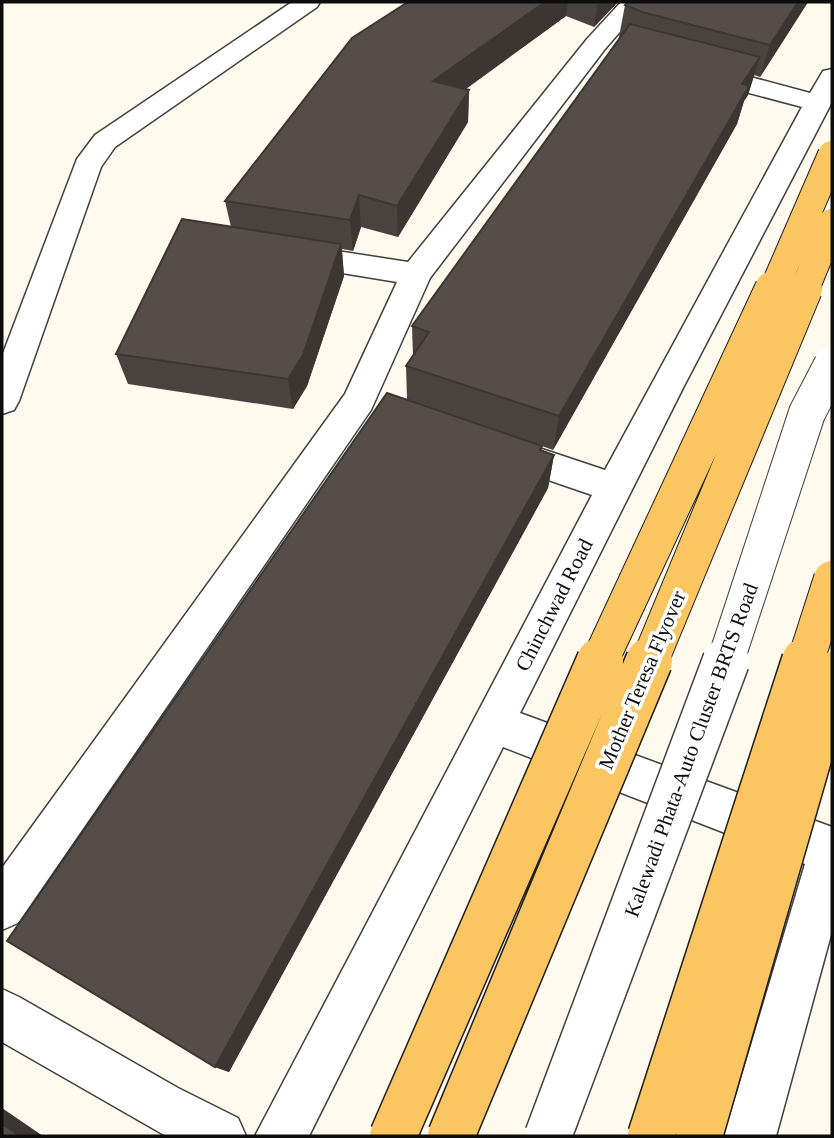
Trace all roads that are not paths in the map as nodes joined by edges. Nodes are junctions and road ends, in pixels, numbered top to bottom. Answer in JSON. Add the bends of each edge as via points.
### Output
{"nodes":[{"id":1,"x":308,"y":2,"type":"edge"},
{"id":2,"x":634,"y":2,"type":"edge"},
{"id":3,"x":673,"y":64,"type":"edge"},
{"id":4,"x":825,"y":90,"type":"edge"},
{"id":5,"x":832,"y":155,"type":"edge"},
{"id":6,"x":832,"y":223,"type":"edge"},
{"id":7,"x":265,"y":251,"type":"edge"},
{"id":8,"x":416,"y":274,"type":"junction"},
{"id":9,"x":832,"y":365,"type":"edge"},
{"id":10,"x":2,"y":401,"type":"edge"},
{"id":11,"x":359,"y":401,"type":"junction"},
{"id":12,"x":396,"y":413,"type":"edge"},
{"id":13,"x":469,"y":438,"type":"edge"},
{"id":14,"x":614,"y":488,"type":"junction"},
{"id":15,"x":832,"y":579,"type":"edge"},
{"id":16,"x":832,"y":675,"type":"edge"},
{"id":17,"x":494,"y":723,"type":"junction"},
{"id":18,"x":832,"y":851,"type":"edge"},
{"id":19,"x":2,"y":907,"type":"edge"},
{"id":20,"x":2,"y":1014,"type":"edge"},
{"id":21,"x":220,"y":1136,"type":"edge"},
{"id":22,"x":281,"y":1136,"type":"edge"},
{"id":23,"x":393,"y":1136,"type":"edge"},
{"id":24,"x":451,"y":1136,"type":"edge"},
{"id":25,"x":548,"y":1136,"type":"edge"},
{"id":26,"x":651,"y":1136,"type":"edge"},
{"id":27,"x":699,"y":1136,"type":"edge"},
{"id":28,"x":750,"y":1136,"type":"edge"}],
"edges":[{"from":1,"to":10,"type":"street","via":[[105,141],[87,166]]},
{"from":2,"to":8,"type":"street","via":[[609,47]]},
{"from":3,"to":4,"type":"street"},
{"from":4,"to":14,"type":"street","name":"Chinchwad Road"},
{"from":5,"to":23,"type":"main road","bridge":true,"via":[[743,359],[599,662]]},
{"from":6,"to":24,"type":"main road","name":"Mother Teresa Flyover","bridge":true},
{"from":7,"to":8,"type":"street"},
{"from":8,"to":11,"type":"street"},
{"from":9,"to":25,"type":"street","name":"Kalewadi Phata-Auto Cluster BRTS Road","bridge":true,"via":[[807,413],[710,708]]},
{"from":11,"to":12,"type":"street"},
{"from":11,"to":19,"type":"street"},
{"from":13,"to":14,"type":"street"},
{"from":14,"to":17,"type":"street","name":"Chinchwad Road"},
{"from":15,"to":26,"type":"main road","bridge":true},
{"from":16,"to":27,"type":"main road","bridge":true},
{"from":17,"to":18,"type":"street"},
{"from":17,"to":22,"type":"street","name":"Chinchwad Road"},
{"from":18,"to":28,"type":"street"},
{"from":20,"to":21,"type":"street"}]}
